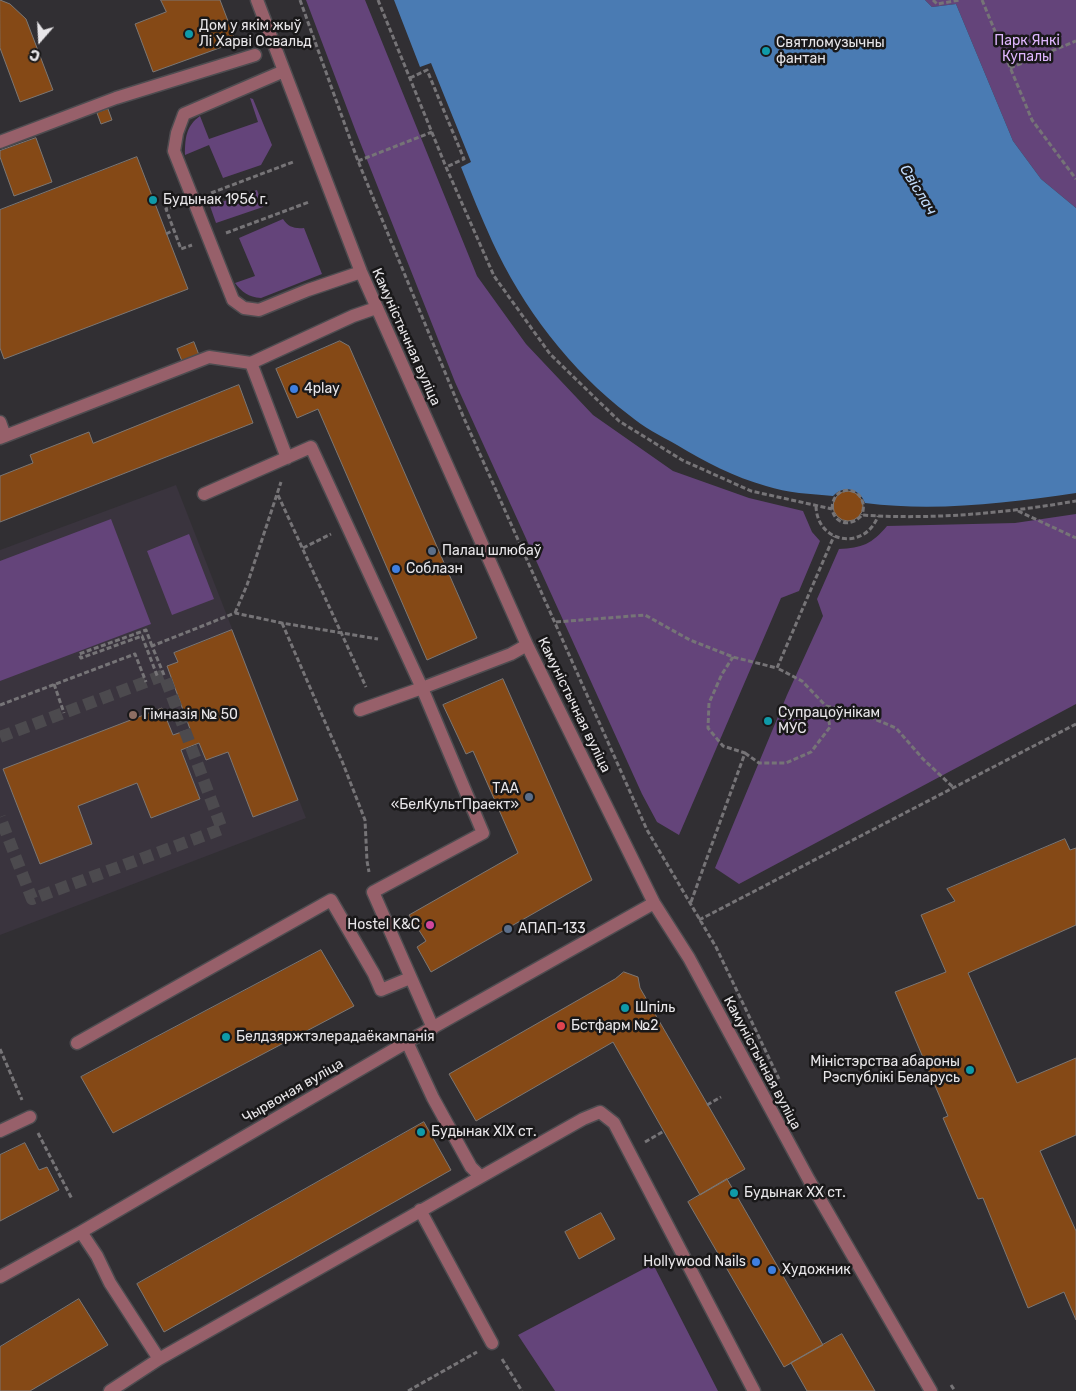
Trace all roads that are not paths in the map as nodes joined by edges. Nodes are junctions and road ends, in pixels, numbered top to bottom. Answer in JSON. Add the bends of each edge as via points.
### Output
{"nodes":[{"id":1,"x":257,"y":0,"type":"edge"},
{"id":2,"x":255,"y":55,"type":"dead end"},
{"id":3,"x":284,"y":71,"type":"junction"},
{"id":4,"x":0,"y":142,"type":"edge"},
{"id":5,"x":361,"y":272,"type":"junction"},
{"id":6,"x":376,"y":308,"type":"junction"},
{"id":7,"x":251,"y":363,"type":"junction"},
{"id":8,"x":0,"y":422,"type":"edge"},
{"id":9,"x":3,"y":436,"type":"edge"},
{"id":10,"x":287,"y":458,"type":"junction"},
{"id":11,"x":204,"y":494,"type":"dead end"},
{"id":12,"x":527,"y":646,"type":"junction"},
{"id":13,"x":422,"y":688,"type":"junction"},
{"id":14,"x":360,"y":710,"type":"dead end"},
{"id":15,"x":654,"y":903,"type":"junction"},
{"id":16,"x":410,"y":978,"type":"junction"},
{"id":17,"x":433,"y":1028,"type":"junction"},
{"id":18,"x":407,"y":1042,"type":"junction"},
{"id":19,"x":77,"y":1043,"type":"dead end"},
{"id":20,"x":30,"y":1117,"type":"dead end"},
{"id":21,"x":0,"y":1131,"type":"edge"},
{"id":22,"x":480,"y":1176,"type":"junction"},
{"id":23,"x":420,"y":1210,"type":"junction"},
{"id":24,"x":81,"y":1232,"type":"junction"},
{"id":25,"x":0,"y":1277,"type":"edge"},
{"id":26,"x":492,"y":1343,"type":"road end"},
{"id":27,"x":159,"y":1359,"type":"junction"},
{"id":28,"x":110,"y":1391,"type":"edge"},
{"id":29,"x":754,"y":1391,"type":"edge"},
{"id":30,"x":931,"y":1391,"type":"edge"}],
"edges":[{"from":1,"to":3,"type":"street","name":"Камуністычная вуліца"},
{"from":2,"to":4,"type":"street","via":[[116,98]]},
{"from":3,"to":5,"type":"street","name":"Камуністычная вуліца"},
{"from":3,"to":5,"type":"street","via":[[184,114],[174,151],[192,200],[233,300],[244,308],[259,310]]},
{"from":5,"to":6,"type":"street","name":"Камуністычная вуліца"},
{"from":6,"to":7,"type":"street"},
{"from":6,"to":12,"type":"street","name":"Камуністычная вуліца"},
{"from":7,"to":9,"type":"street","via":[[209,357]]},
{"from":7,"to":10,"type":"street"},
{"from":8,"to":9,"type":"street"},
{"from":10,"to":11,"type":"street"},
{"from":10,"to":13,"type":"street","via":[[311,447]]},
{"from":12,"to":13,"type":"street"},
{"from":12,"to":15,"type":"street","name":"Камуністычная вуліца"},
{"from":13,"to":14,"type":"street"},
{"from":13,"to":16,"type":"street","via":[[483,833],[373,892]]},
{"from":15,"to":17,"type":"street","name":"Чырвоная вуліца"},
{"from":15,"to":30,"type":"street","name":"Камуністычная вуліца","via":[[689,958],[808,1180]]},
{"from":16,"to":17,"type":"street"},
{"from":16,"to":19,"type":"street","via":[[381,990],[331,900]]},
{"from":17,"to":18,"type":"street","name":"Чырвоная вуліца"},
{"from":18,"to":22,"type":"street","via":[[438,1107],[471,1167]]},
{"from":18,"to":24,"type":"street","name":"Чырвоная вуліца"},
{"from":20,"to":21,"type":"street"},
{"from":22,"to":23,"type":"street"},
{"from":22,"to":29,"type":"street","via":[[600,1112],[614,1122]]},
{"from":23,"to":26,"type":"street"},
{"from":23,"to":27,"type":"street"},
{"from":24,"to":25,"type":"street","name":"Чырвоная вуліца"},
{"from":24,"to":27,"type":"street"},
{"from":27,"to":28,"type":"street"}]}
